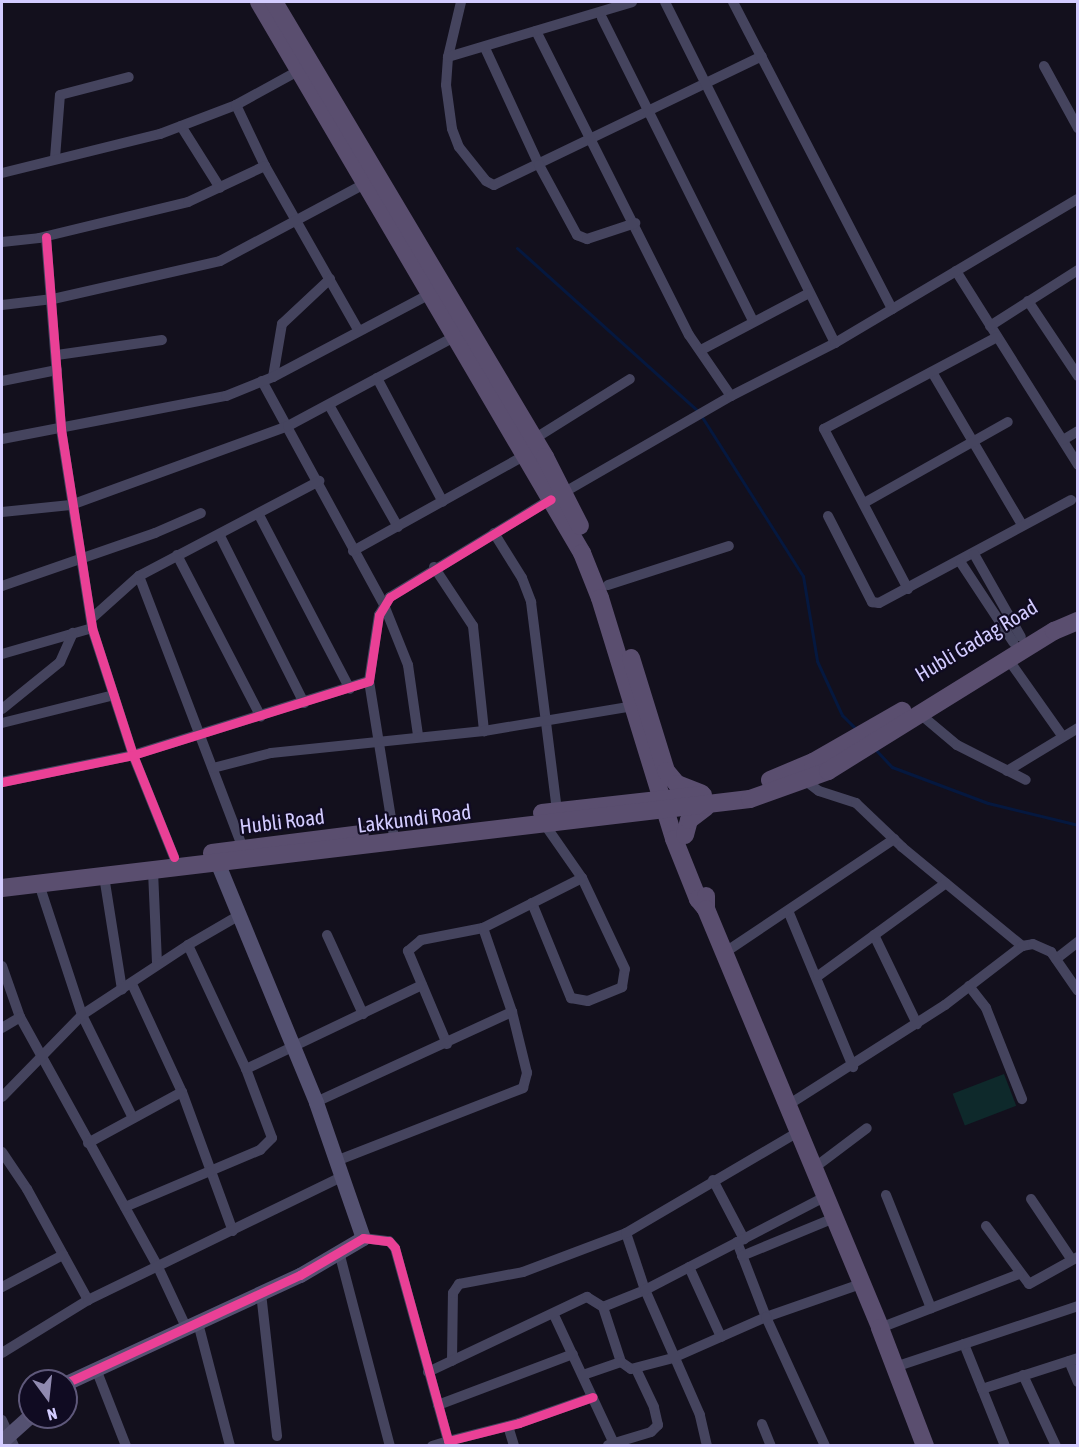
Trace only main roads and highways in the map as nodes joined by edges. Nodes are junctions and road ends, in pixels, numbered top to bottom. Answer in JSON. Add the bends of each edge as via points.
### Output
{"nodes":[{"id":1,"x":258,"y":2,"type":"edge"},
{"id":2,"x":274,"y":2,"type":"edge"},
{"id":3,"x":531,"y":447,"type":"junction"},
{"id":4,"x":557,"y":496,"type":"junction"},
{"id":5,"x":1077,"y":609,"type":"edge"},
{"id":6,"x":1077,"y":621,"type":"edge"},
{"id":7,"x":1014,"y":646,"type":"junction"},
{"id":8,"x":897,"y":721,"type":"junction"},
{"id":9,"x":820,"y":766,"type":"junction"},
{"id":10,"x":660,"y":773,"type":"junction"},
{"id":11,"x":706,"y":800,"type":"junction"},
{"id":12,"x":669,"y":804,"type":"junction"},
{"id":13,"x":637,"y":808,"type":"junction"},
{"id":14,"x":551,"y":818,"type":"junction"},
{"id":15,"x":680,"y":837,"type":"junction"},
{"id":16,"x":2,"y":877,"type":"edge"},
{"id":17,"x":2,"y":888,"type":"edge"},
{"id":18,"x":925,"y":1446,"type":"edge"}],
"edges":[{"from":1,"to":3,"type":"main road","via":[[430,294]]},
{"from":2,"to":3,"type":"main road"},
{"from":3,"to":4,"type":"main road"},
{"from":4,"to":10,"type":"main road","via":[[592,577],[633,706]]},
{"from":4,"to":10,"type":"main road","via":[[608,585]]},
{"from":5,"to":7,"type":"main road","name":"Hubli Gadag Road"},
{"from":6,"to":7,"type":"main road","name":"Hubli Gadag Road"},
{"from":7,"to":8,"type":"main road","name":"Hubli Gadag Road"},
{"from":7,"to":8,"type":"main road","name":"Hubli Gadag Road","via":[[987,671],[920,714]]},
{"from":8,"to":9,"type":"main road"},
{"from":9,"to":11,"type":"main road","name":"Hubli Road"},
{"from":9,"to":11,"type":"main road","via":[[806,781],[750,799]]},
{"from":10,"to":11,"type":"main road"},
{"from":10,"to":12,"type":"main road"},
{"from":10,"to":13,"type":"main road"},
{"from":11,"to":12,"type":"main road","name":"Hubli Road"},
{"from":11,"to":15,"type":"main road"},
{"from":12,"to":13,"type":"main road","name":"Hubli Road"},
{"from":12,"to":15,"type":"main road"},
{"from":13,"to":14,"type":"main road","name":"Hubli Road"},
{"from":13,"to":15,"type":"main road"},
{"from":14,"to":16,"type":"main road","name":"Hubli Road","via":[[393,831]]},
{"from":14,"to":17,"type":"main road","name":"Lakkundi Road","via":[[218,864]]},
{"from":15,"to":18,"type":"main road"}]}
